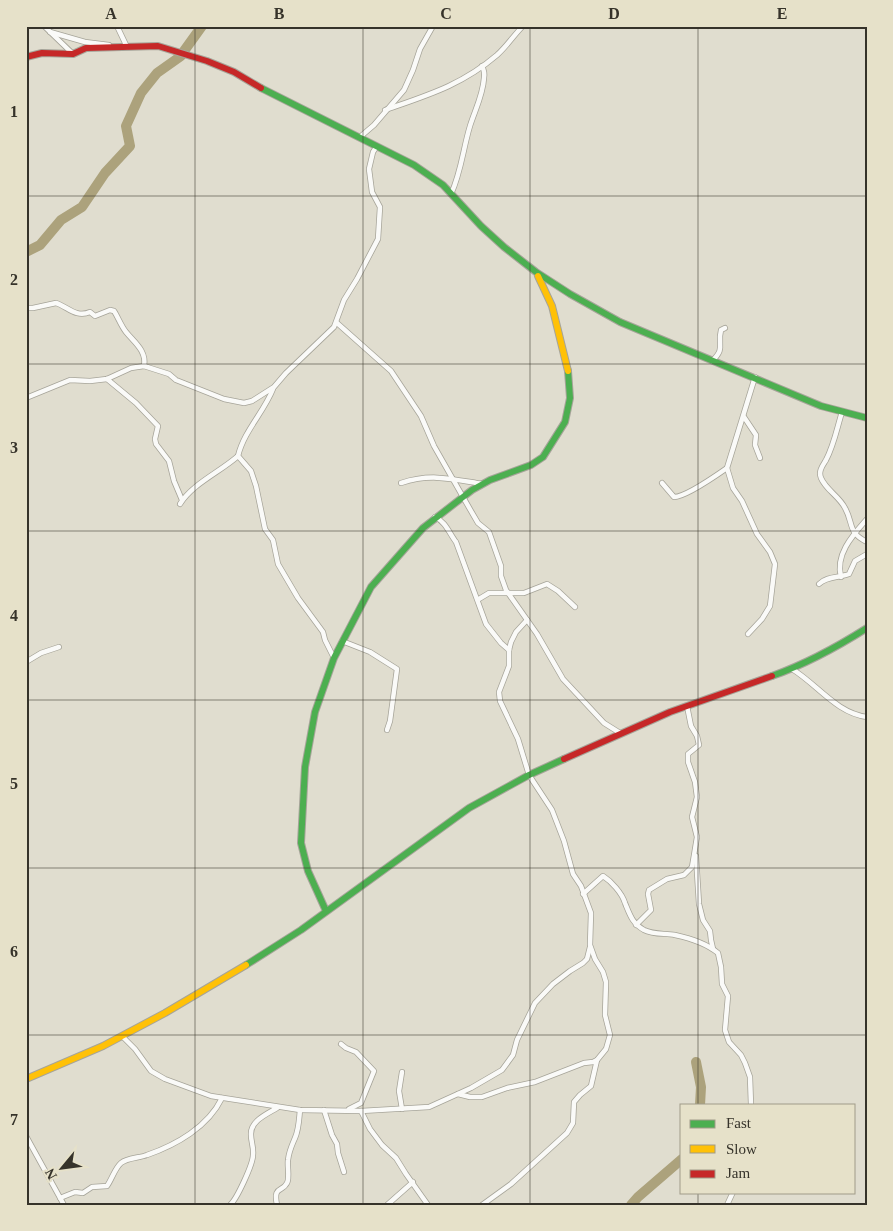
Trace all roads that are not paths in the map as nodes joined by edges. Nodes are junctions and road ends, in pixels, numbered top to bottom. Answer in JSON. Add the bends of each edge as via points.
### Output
{"nodes":[{"id":1,"x":44,"y":26,"type":"edge"},
{"id":2,"x":116,"y":26,"type":"edge"},
{"id":3,"x":433,"y":26,"type":"edge"},
{"id":4,"x":521,"y":27,"type":"edge"},
{"id":5,"x":50,"y":32,"type":"junction"},
{"id":6,"x":128,"y":47,"type":"junction"},
{"id":7,"x":72,"y":54,"type":"junction"},
{"id":8,"x":26,"y":57,"type":"edge"},
{"id":9,"x":482,"y":66,"type":"junction"},
{"id":10,"x":385,"y":110,"type":"junction"},
{"id":11,"x":360,"y":137,"type":"junction"},
{"id":12,"x":377,"y":146,"type":"junction"},
{"id":13,"x":451,"y":194,"type":"junction"},
{"id":14,"x":536,"y":272,"type":"junction"},
{"id":15,"x":26,"y":308,"type":"edge"},
{"id":16,"x":337,"y":323,"type":"junction"},
{"id":17,"x":725,"y":328,"type":"dead end"},
{"id":18,"x":712,"y":361,"type":"junction"},
{"id":19,"x":144,"y":366,"type":"junction"},
{"id":20,"x":755,"y":378,"type":"junction"},
{"id":21,"x":107,"y":379,"type":"junction"},
{"id":22,"x":274,"y":388,"type":"junction"},
{"id":23,"x":26,"y":398,"type":"edge"},
{"id":24,"x":842,"y":412,"type":"junction"},
{"id":25,"x":744,"y":416,"type":"junction"},
{"id":26,"x":867,"y":418,"type":"edge"},
{"id":27,"x":238,"y":456,"type":"junction"},
{"id":28,"x":760,"y":458,"type":"dead end"},
{"id":29,"x":727,"y":468,"type":"junction"},
{"id":30,"x":451,"y":479,"type":"junction"},
{"id":31,"x":662,"y":483,"type":"dead end"},
{"id":32,"x":401,"y":484,"type":"dead end"},
{"id":33,"x":482,"y":484,"type":"junction"},
{"id":34,"x":463,"y":498,"type":"junction"},
{"id":35,"x":435,"y":517,"type":"junction"},
{"id":36,"x":867,"y":519,"type":"edge"},
{"id":37,"x":854,"y":533,"type":"junction"},
{"id":38,"x":867,"y":542,"type":"edge"},
{"id":39,"x":867,"y":554,"type":"edge"},
{"id":40,"x":840,"y":577,"type":"junction"},
{"id":41,"x":819,"y":584,"type":"dead end"},
{"id":42,"x":511,"y":594,"type":"junction"},
{"id":43,"x":478,"y":599,"type":"junction"},
{"id":44,"x":575,"y":607,"type":"dead end"},
{"id":45,"x":526,"y":620,"type":"junction"},
{"id":46,"x":867,"y":628,"type":"edge"},
{"id":47,"x":748,"y":634,"type":"dead end"},
{"id":48,"x":342,"y":641,"type":"junction"},
{"id":49,"x":59,"y":647,"type":"dead end"},
{"id":50,"x":509,"y":650,"type":"junction"},
{"id":51,"x":334,"y":658,"type":"junction"},
{"id":52,"x":26,"y":662,"type":"edge"},
{"id":53,"x":792,"y":669,"type":"junction"},
{"id":54,"x":687,"y":706,"type":"junction"},
{"id":55,"x":867,"y":717,"type":"edge"},
{"id":56,"x":387,"y":730,"type":"dead end"},
{"id":57,"x":620,"y":733,"type":"junction"},
{"id":58,"x":529,"y":775,"type":"junction"},
{"id":59,"x":695,"y":853,"type":"junction"},
{"id":60,"x":583,"y":894,"type":"junction"},
{"id":61,"x":326,"y":911,"type":"junction"},
{"id":62,"x":636,"y":925,"type":"junction"},
{"id":63,"x":590,"y":945,"type":"junction"},
{"id":64,"x":713,"y":949,"type":"junction"},
{"id":65,"x":122,"y":1036,"type":"junction"},
{"id":66,"x":341,"y":1044,"type":"dead end"},
{"id":67,"x":597,"y":1060,"type":"junction"},
{"id":68,"x":402,"y":1072,"type":"dead end"},
{"id":69,"x":26,"y":1080,"type":"edge"},
{"id":70,"x":458,"y":1094,"type":"junction"},
{"id":71,"x":222,"y":1098,"type":"junction"},
{"id":72,"x":361,"y":1103,"type":"junction"},
{"id":73,"x":751,"y":1104,"type":"edge"},
{"id":74,"x":279,"y":1108,"type":"junction"},
{"id":75,"x":402,"y":1109,"type":"junction"},
{"id":76,"x":300,"y":1110,"type":"junction"},
{"id":77,"x":324,"y":1110,"type":"junction"},
{"id":78,"x":345,"y":1110,"type":"junction"},
{"id":79,"x":376,"y":1110,"type":"junction"},
{"id":80,"x":361,"y":1111,"type":"junction"},
{"id":81,"x":26,"y":1136,"type":"edge"},
{"id":82,"x":344,"y":1172,"type":"dead end"},
{"id":83,"x":413,"y":1182,"type":"junction"},
{"id":84,"x":60,"y":1198,"type":"junction"},
{"id":85,"x":64,"y":1205,"type":"edge"},
{"id":86,"x":230,"y":1205,"type":"edge"},
{"id":87,"x":277,"y":1205,"type":"edge"},
{"id":88,"x":387,"y":1205,"type":"edge"},
{"id":89,"x":428,"y":1205,"type":"edge"},
{"id":90,"x":482,"y":1205,"type":"edge"}],
"edges":[{"from":1,"to":5,"type":"street"},
{"from":2,"to":6,"type":"street"},
{"from":3,"to":10,"type":"street","via":[[404,90]]},
{"from":4,"to":9,"type":"street","via":[[505,47]]},
{"from":5,"to":6,"type":"street","via":[[85,42]]},
{"from":5,"to":7,"type":"street"},
{"from":6,"to":7,"type":"street","via":[[86,48]]},
{"from":6,"to":11,"type":"street","via":[[158,46],[206,60]]},
{"from":7,"to":8,"type":"street","via":[[42,53]]},
{"from":9,"to":10,"type":"street","via":[[455,84]]},
{"from":9,"to":13,"type":"street","via":[[483,85],[479,103]]},
{"from":10,"to":11,"type":"street"},
{"from":11,"to":12,"type":"street"},
{"from":12,"to":13,"type":"street","via":[[414,165]]},
{"from":12,"to":16,"type":"street","via":[[369,169],[372,192],[380,207],[378,239],[344,300]]},
{"from":13,"to":14,"type":"street","via":[[480,226]]},
{"from":14,"to":18,"type":"street","via":[[620,322]]},
{"from":14,"to":33,"type":"street","via":[[550,299],[559,332],[570,386],[568,412],[543,457]]},
{"from":15,"to":19,"type":"street","via":[[56,303],[75,313],[90,312],[95,316],[114,310],[144,357]]},
{"from":16,"to":22,"type":"street"},
{"from":16,"to":30,"type":"street","via":[[391,371],[421,416]]},
{"from":17,"to":18,"type":"street","via":[[720,335],[720,354]]},
{"from":18,"to":20,"type":"street"},
{"from":19,"to":21,"type":"street"},
{"from":19,"to":22,"type":"street","via":[[224,399],[244,403]]},
{"from":20,"to":24,"type":"street"},
{"from":20,"to":25,"type":"street"},
{"from":21,"to":23,"type":"street","via":[[70,380]]},
{"from":21,"to":27,"type":"street","via":[[158,426],[156,444],[169,461],[181,502],[188,493]]},
{"from":22,"to":27,"type":"street"},
{"from":24,"to":26,"type":"street"},
{"from":24,"to":37,"type":"street","via":[[820,474],[845,508]]},
{"from":25,"to":28,"type":"street","via":[[756,435],[755,445]]},
{"from":25,"to":29,"type":"street"},
{"from":27,"to":51,"type":"street","via":[[251,471],[265,529],[272,540],[278,564],[323,632]]},
{"from":29,"to":31,"type":"street","via":[[678,497],[674,497]]},
{"from":29,"to":47,"type":"street","via":[[756,534],[775,564],[770,606]]},
{"from":30,"to":32,"type":"street","via":[[426,477]]},
{"from":30,"to":33,"type":"street"},
{"from":30,"to":34,"type":"street"},
{"from":33,"to":34,"type":"street"},
{"from":34,"to":35,"type":"street"},
{"from":34,"to":42,"type":"street","via":[[478,523],[489,532],[501,566],[503,584]]},
{"from":35,"to":43,"type":"street","via":[[444,522],[456,542]]},
{"from":35,"to":48,"type":"street","via":[[380,575]]},
{"from":36,"to":37,"type":"street"},
{"from":37,"to":38,"type":"street"},
{"from":37,"to":40,"type":"street","via":[[844,550]]},
{"from":39,"to":40,"type":"street","via":[[855,561],[849,574]]},
{"from":40,"to":41,"type":"street","via":[[828,578]]},
{"from":42,"to":43,"type":"street","via":[[489,593]]},
{"from":42,"to":44,"type":"street","via":[[524,593],[547,584]]},
{"from":42,"to":45,"type":"street"},
{"from":43,"to":50,"type":"street","via":[[486,624]]},
{"from":45,"to":50,"type":"street","via":[[516,632]]},
{"from":45,"to":57,"type":"street","via":[[564,678],[604,723]]},
{"from":46,"to":53,"type":"street","via":[[836,648]]},
{"from":48,"to":51,"type":"street"},
{"from":48,"to":56,"type":"street","via":[[370,652],[397,669]]},
{"from":49,"to":52,"type":"street"},
{"from":50,"to":58,"type":"street","via":[[509,666],[498,695]]},
{"from":51,"to":61,"type":"street","via":[[313,719],[305,767],[301,829],[304,858]]},
{"from":53,"to":54,"type":"street"},
{"from":53,"to":55,"type":"street","via":[[846,710]]},
{"from":54,"to":57,"type":"street"},
{"from":54,"to":59,"type":"street","via":[[691,726],[699,742],[688,754],[697,788],[692,817],[698,837]]},
{"from":57,"to":58,"type":"street"},
{"from":58,"to":60,"type":"street","via":[[552,810]]},
{"from":58,"to":61,"type":"street","via":[[469,808]]},
{"from":59,"to":62,"type":"street","via":[[688,871],[649,890],[651,910]]},
{"from":59,"to":64,"type":"street","via":[[699,904]]},
{"from":60,"to":62,"type":"street","via":[[601,877],[606,877],[625,901]]},
{"from":60,"to":63,"type":"street","via":[[592,918]]},
{"from":61,"to":65,"type":"street","via":[[236,972]]},
{"from":62,"to":64,"type":"street","via":[[652,933],[676,935]]},
{"from":63,"to":67,"type":"street","via":[[606,982],[605,1015],[610,1034],[606,1049]]},
{"from":63,"to":70,"type":"street","via":[[583,963],[553,984],[534,1004],[513,1055],[502,1070]]},
{"from":64,"to":73,"type":"street","via":[[720,959],[722,984],[728,996],[725,1030],[750,1077]]},
{"from":65,"to":69,"type":"street"},
{"from":65,"to":71,"type":"street","via":[[147,1067],[158,1075],[206,1095]]},
{"from":66,"to":72,"type":"street","via":[[356,1052],[374,1071]]},
{"from":67,"to":70,"type":"street","via":[[482,1097]]},
{"from":67,"to":90,"type":"street","via":[[591,1086],[574,1102],[573,1123],[567,1133],[511,1184]]},
{"from":68,"to":75,"type":"street","via":[[399,1090]]},
{"from":70,"to":75,"type":"street","via":[[429,1107]]},
{"from":71,"to":74,"type":"street"},
{"from":71,"to":84,"type":"street","via":[[207,1119],[189,1134],[167,1147],[119,1164],[107,1186],[92,1187],[83,1193],[75,1192]]},
{"from":72,"to":78,"type":"street"},
{"from":72,"to":79,"type":"street"},
{"from":74,"to":76,"type":"street"},
{"from":74,"to":86,"type":"street","via":[[264,1115],[251,1131],[253,1157]]},
{"from":75,"to":79,"type":"street"},
{"from":76,"to":77,"type":"street"},
{"from":76,"to":87,"type":"street","via":[[288,1160],[288,1182],[275,1194]]},
{"from":77,"to":78,"type":"street"},
{"from":77,"to":82,"type":"street"},
{"from":78,"to":80,"type":"street"},
{"from":79,"to":80,"type":"street"},
{"from":80,"to":83,"type":"street","via":[[370,1129]]},
{"from":81,"to":84,"type":"street"},
{"from":83,"to":88,"type":"street"},
{"from":83,"to":89,"type":"street"},
{"from":84,"to":85,"type":"street"}]}
